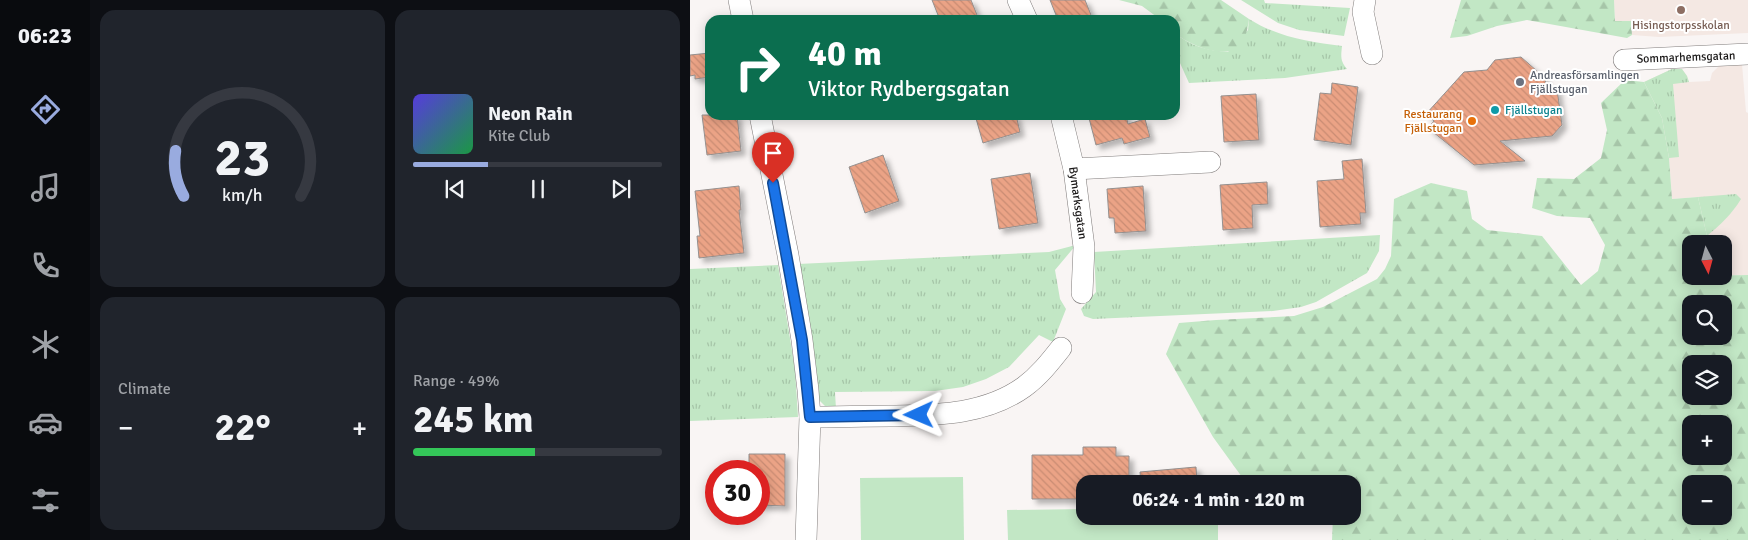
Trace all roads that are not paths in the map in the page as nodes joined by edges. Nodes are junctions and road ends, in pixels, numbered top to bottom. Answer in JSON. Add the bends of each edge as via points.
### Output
{"nodes":[{"id":1,"x":739,"y":0,"type":"edge"},
{"id":2,"x":1018,"y":0,"type":"edge"},
{"id":3,"x":1365,"y":0,"type":"edge"},
{"id":4,"x":742,"y":15,"type":"edge"},
{"id":5,"x":1025,"y":15,"type":"edge"},
{"id":6,"x":1372,"y":54,"type":"dead end"},
{"id":7,"x":1748,"y":54,"type":"edge"},
{"id":8,"x":1624,"y":60,"type":"dead end"},
{"id":9,"x":761,"y":120,"type":"edge"},
{"id":10,"x":1062,"y":120,"type":"edge"},
{"id":11,"x":1210,"y":162,"type":"dead end"},
{"id":12,"x":1074,"y":169,"type":"junction"},
{"id":13,"x":1082,"y":293,"type":"dead end"},
{"id":14,"x":1062,"y":348,"type":"dead end"},
{"id":15,"x":810,"y":417,"type":"junction"},
{"id":16,"x":806,"y":540,"type":"edge"}],
"edges":[{"from":1,"to":4,"type":"street"},
{"from":2,"to":5,"type":"street"},
{"from":3,"to":6,"type":"street","via":[[1363,12]]},
{"from":7,"to":8,"type":"street","name":"Sommarhemsgatan"},
{"from":9,"to":15,"type":"street","via":[[788,255]]},
{"from":10,"to":12,"type":"street","name":"Bymarksgatan"},
{"from":11,"to":12,"type":"street"},
{"from":12,"to":13,"type":"street","name":"Bymarksgatan","via":[[1084,247]]},
{"from":14,"to":15,"type":"street","via":[[1023,387],[995,403],[967,411],[937,415]]},
{"from":15,"to":16,"type":"street"}]}
